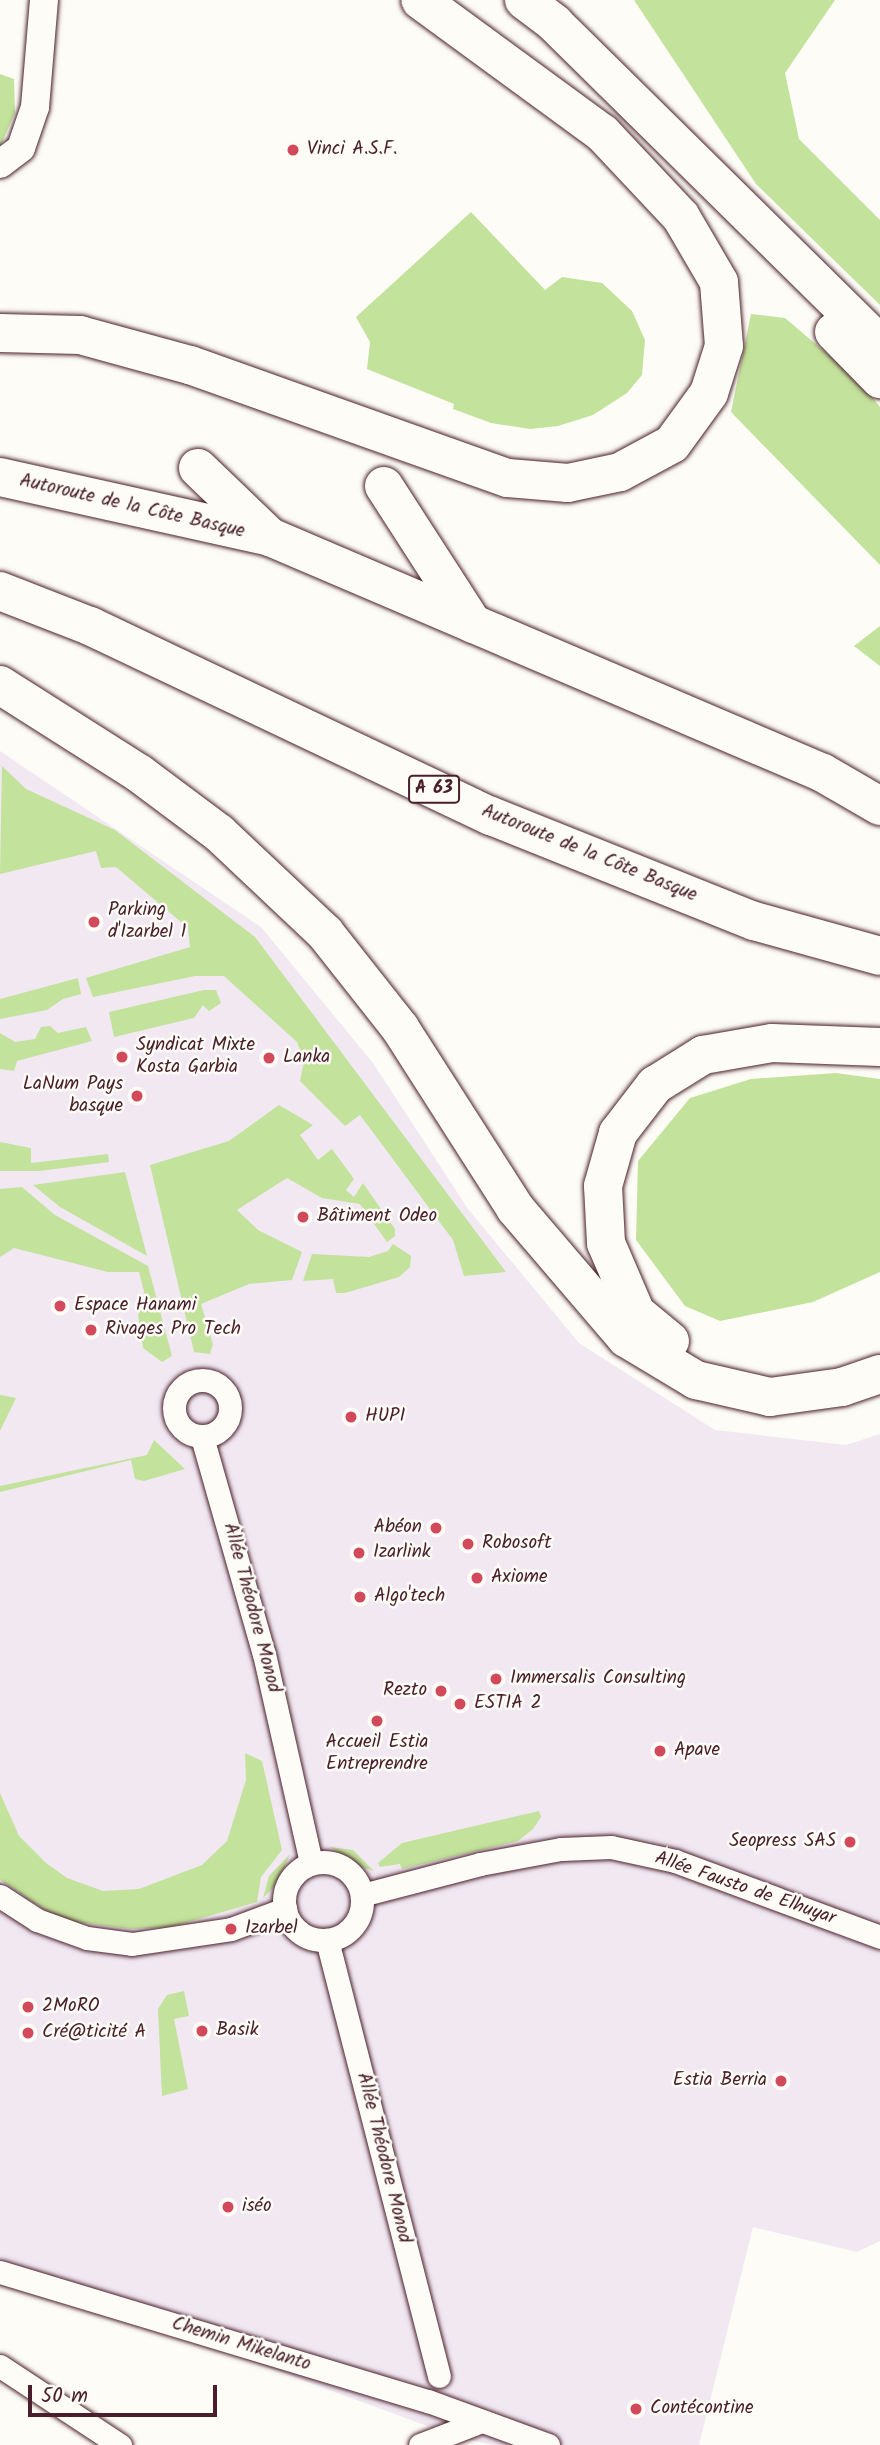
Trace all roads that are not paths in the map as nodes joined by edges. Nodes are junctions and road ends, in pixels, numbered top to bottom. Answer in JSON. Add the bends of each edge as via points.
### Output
{"nodes":[{"id":1,"x":44,"y":0,"type":"edge"},
{"id":2,"x":420,"y":0,"type":"edge"},
{"id":3,"x":524,"y":0,"type":"edge"},
{"id":4,"x":602,"y":132,"type":"junction"},
{"id":5,"x":0,"y":164,"type":"edge"},
{"id":6,"x":0,"y":333,"type":"edge"},
{"id":7,"x":880,"y":345,"type":"edge"},
{"id":8,"x":880,"y":379,"type":"edge"},
{"id":9,"x":198,"y":468,"type":"dead end"},
{"id":10,"x":0,"y":477,"type":"edge"},
{"id":11,"x":384,"y":486,"type":"dead end"},
{"id":12,"x":270,"y":537,"type":"junction"},
{"id":13,"x":0,"y":591,"type":"edge"},
{"id":14,"x":472,"y":624,"type":"junction"},
{"id":15,"x":0,"y":685,"type":"edge"},
{"id":16,"x":880,"y":806,"type":"edge"},
{"id":17,"x":880,"y":956,"type":"edge"},
{"id":18,"x":880,"y":1047,"type":"edge"},
{"id":19,"x":880,"y":1350,"type":"edge"},
{"id":20,"x":880,"y":1374,"type":"edge"},
{"id":21,"x":202,"y":1437,"type":"dead end"},
{"id":22,"x":311,"y":1863,"type":"junction"},
{"id":23,"x":362,"y":1895,"type":"junction"},
{"id":24,"x":0,"y":1896,"type":"edge"},
{"id":25,"x":285,"y":1909,"type":"junction"},
{"id":26,"x":880,"y":1937,"type":"edge"},
{"id":27,"x":327,"y":1940,"type":"junction"},
{"id":28,"x":0,"y":2272,"type":"edge"},
{"id":29,"x":0,"y":2366,"type":"edge"},
{"id":30,"x":439,"y":2376,"type":"dead end"},
{"id":31,"x":482,"y":2421,"type":"junction"},
{"id":32,"x":120,"y":2445,"type":"edge"},
{"id":33,"x":420,"y":2445,"type":"edge"},
{"id":34,"x":548,"y":2445,"type":"edge"}],
"edges":[{"from":1,"to":5,"type":"street","via":[[35,107],[21,148]]},
{"from":2,"to":4,"type":"highway"},
{"from":3,"to":7,"type":"highway","via":[[554,23]]},
{"from":4,"to":6,"type":"highway","via":[[681,218],[719,282],[724,346],[709,393],[672,444],[620,472],[568,483],[509,478],[190,365],[80,335]]},
{"from":4,"to":8,"type":"highway","via":[[695,204]]},
{"from":9,"to":12,"type":"highway"},
{"from":10,"to":12,"type":"highway","name":"Autoroute de la Côte Basque"},
{"from":11,"to":14,"type":"highway"},
{"from":12,"to":14,"type":"highway","name":"Autoroute de la Côte Basque"},
{"from":13,"to":17,"type":"highway","name":"Autoroute de la Côte Basque","number":"A 63","via":[[90,626],[491,816],[754,921]]},
{"from":14,"to":16,"type":"highway","name":"Autoroute de la Côte Basque","via":[[822,772]]},
{"from":15,"to":20,"type":"highway","via":[[140,774],[219,833],[325,933],[400,1028],[515,1208],[626,1338],[696,1380],[770,1397],[842,1387]]},
{"from":18,"to":19,"type":"highway","via":[[772,1043],[703,1055],[655,1085],[618,1133],[603,1186],[606,1243],[636,1313],[689,1355],[741,1370],[777,1371]]},
{"from":21,"to":22,"type":"street","name":"Allée Théodore Monod","via":[[264,1654]]},
{"from":22,"to":23,"type":"street","via":[[338,1864],[358,1882]]},
{"from":22,"to":25,"type":"street","via":[[289,1881]]},
{"from":23,"to":26,"type":"street","name":"Allée Fausto de Elhuyar","via":[[480,1864],[561,1849],[611,1847],[675,1861]]},
{"from":23,"to":27,"type":"street","via":[[362,1908],[350,1930]]},
{"from":24,"to":25,"type":"street","via":[[37,1920],[87,1938],[132,1944],[230,1929]]},
{"from":25,"to":27,"type":"street","via":[[300,1933]]},
{"from":27,"to":30,"type":"street","name":"Allée Théodore Monod"},
{"from":28,"to":31,"type":"street","name":"Chemin Mikelanto"},
{"from":29,"to":32,"type":"street"},
{"from":31,"to":33,"type":"street"},
{"from":31,"to":34,"type":"street","name":"Chemin Mikelanto"}]}
